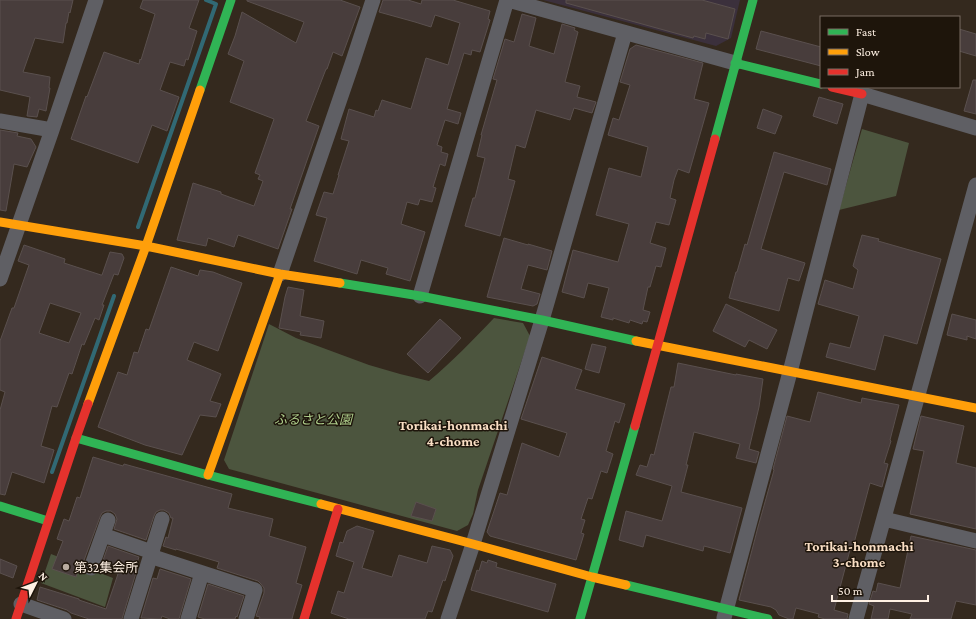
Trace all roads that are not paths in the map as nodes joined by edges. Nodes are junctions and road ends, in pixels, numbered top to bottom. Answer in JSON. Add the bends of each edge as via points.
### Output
{"nodes":[{"id":1,"x":96,"y":0,"type":"edge"},
{"id":2,"x":231,"y":0,"type":"edge"},
{"id":3,"x":373,"y":0,"type":"edge"},
{"id":4,"x":508,"y":0,"type":"edge"},
{"id":5,"x":753,"y":0,"type":"edge"},
{"id":6,"x":625,"y":33,"type":"junction"},
{"id":7,"x":735,"y":63,"type":"junction"},
{"id":8,"x":820,"y":84,"type":"edge"},
{"id":9,"x":836,"y":88,"type":"edge"},
{"id":10,"x":862,"y":94,"type":"junction"},
{"id":11,"x":0,"y":121,"type":"edge"},
{"id":12,"x":976,"y":128,"type":"edge"},
{"id":13,"x":52,"y":130,"type":"junction"},
{"id":14,"x":976,"y":185,"type":"edge"},
{"id":15,"x":0,"y":222,"type":"edge"},
{"id":16,"x":19,"y":226,"type":"junction"},
{"id":17,"x":146,"y":246,"type":"junction"},
{"id":18,"x":280,"y":274,"type":"junction"},
{"id":19,"x":0,"y":280,"type":"edge"},
{"id":20,"x":420,"y":296,"type":"junction"},
{"id":21,"x":542,"y":320,"type":"junction"},
{"id":22,"x":657,"y":346,"type":"junction"},
{"id":23,"x":790,"y":372,"type":"junction"},
{"id":24,"x":917,"y":397,"type":"junction"},
{"id":25,"x":976,"y":408,"type":"edge"},
{"id":26,"x":76,"y":438,"type":"junction"},
{"id":27,"x":208,"y":475,"type":"junction"},
{"id":28,"x":0,"y":506,"type":"edge"},
{"id":29,"x":338,"y":509,"type":"junction"},
{"id":30,"x":162,"y":519,"type":"dead end"},
{"id":31,"x":884,"y":519,"type":"junction"},
{"id":32,"x":108,"y":520,"type":"dead end"},
{"id":33,"x":48,"y":521,"type":"junction"},
{"id":34,"x":103,"y":535,"type":"junction"},
{"id":35,"x":976,"y":541,"type":"edge"},
{"id":36,"x":473,"y":544,"type":"junction"},
{"id":37,"x":151,"y":554,"type":"junction"},
{"id":38,"x":91,"y":568,"type":"dead end"},
{"id":39,"x":202,"y":573,"type":"junction"},
{"id":40,"x":592,"y":577,"type":"junction"},
{"id":41,"x":21,"y":604,"type":"junction"},
{"id":42,"x":726,"y":614,"type":"edge"},
{"id":43,"x":16,"y":619,"type":"edge"},
{"id":44,"x":64,"y":619,"type":"edge"},
{"id":45,"x":131,"y":619,"type":"edge"},
{"id":46,"x":188,"y":619,"type":"edge"},
{"id":47,"x":246,"y":619,"type":"edge"},
{"id":48,"x":304,"y":619,"type":"edge"},
{"id":49,"x":448,"y":619,"type":"edge"},
{"id":50,"x":580,"y":619,"type":"edge"},
{"id":51,"x":768,"y":619,"type":"edge"},
{"id":52,"x":856,"y":619,"type":"edge"}],
"edges":[{"from":1,"to":13,"type":"street"},
{"from":2,"to":17,"type":"street"},
{"from":3,"to":18,"type":"street"},
{"from":4,"to":6,"type":"street"},
{"from":4,"to":20,"type":"street"},
{"from":5,"to":7,"type":"street"},
{"from":6,"to":7,"type":"street"},
{"from":6,"to":21,"type":"street"},
{"from":7,"to":8,"type":"street"},
{"from":7,"to":22,"type":"street"},
{"from":9,"to":10,"type":"street"},
{"from":10,"to":12,"type":"street"},
{"from":10,"to":23,"type":"street"},
{"from":11,"to":13,"type":"street"},
{"from":13,"to":16,"type":"street"},
{"from":14,"to":24,"type":"street"},
{"from":15,"to":16,"type":"street"},
{"from":16,"to":17,"type":"street"},
{"from":16,"to":19,"type":"street"},
{"from":17,"to":18,"type":"street"},
{"from":17,"to":26,"type":"street"},
{"from":18,"to":20,"type":"street"},
{"from":18,"to":27,"type":"street"},
{"from":20,"to":21,"type":"street"},
{"from":21,"to":22,"type":"street"},
{"from":21,"to":36,"type":"street"},
{"from":22,"to":23,"type":"street"},
{"from":22,"to":40,"type":"street"},
{"from":23,"to":24,"type":"street"},
{"from":23,"to":42,"type":"street"},
{"from":24,"to":25,"type":"street"},
{"from":24,"to":31,"type":"street"},
{"from":26,"to":27,"type":"street"},
{"from":26,"to":33,"type":"street"},
{"from":27,"to":29,"type":"street"},
{"from":28,"to":33,"type":"street"},
{"from":29,"to":36,"type":"street"},
{"from":29,"to":48,"type":"street"},
{"from":30,"to":37,"type":"street"},
{"from":31,"to":35,"type":"street"},
{"from":31,"to":52,"type":"street"},
{"from":32,"to":34,"type":"street"},
{"from":33,"to":41,"type":"street"},
{"from":34,"to":37,"type":"street"},
{"from":34,"to":38,"type":"street"},
{"from":36,"to":40,"type":"street"},
{"from":36,"to":49,"type":"street"},
{"from":37,"to":39,"type":"street"},
{"from":37,"to":45,"type":"street"},
{"from":39,"to":46,"type":"street"},
{"from":39,"to":47,"type":"street","via":[[255,590]]},
{"from":40,"to":42,"type":"street"},
{"from":40,"to":50,"type":"street"},
{"from":41,"to":43,"type":"street"},
{"from":41,"to":44,"type":"street"},
{"from":42,"to":51,"type":"street"}]}
